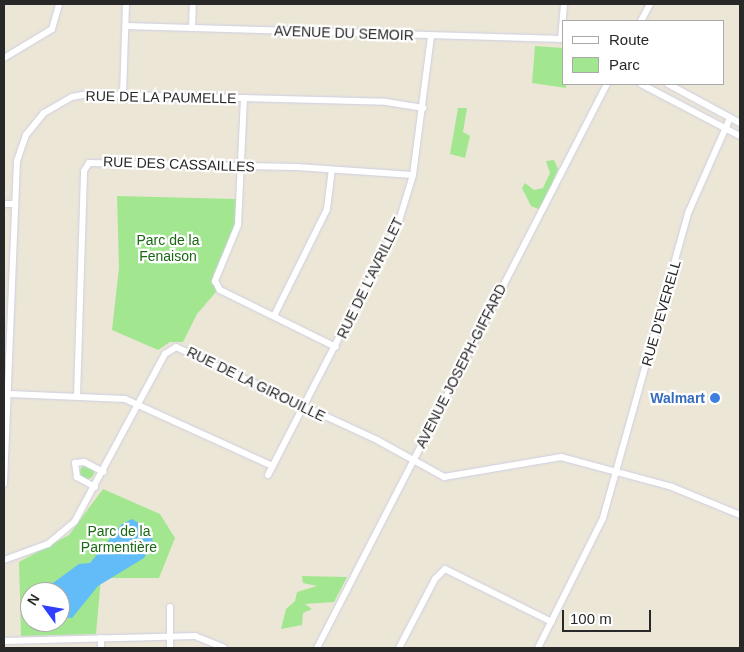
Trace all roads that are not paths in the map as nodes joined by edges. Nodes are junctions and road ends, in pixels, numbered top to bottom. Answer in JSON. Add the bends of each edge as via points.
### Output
{"nodes":[{"id":1,"x":59,"y":4,"type":"edge"},
{"id":2,"x":126,"y":4,"type":"edge"},
{"id":3,"x":193,"y":4,"type":"edge"},
{"id":4,"x":564,"y":4,"type":"edge"},
{"id":5,"x":650,"y":4,"type":"edge"},
{"id":6,"x":563,"y":20,"type":"edge"},
{"id":7,"x":641,"y":20,"type":"edge"},
{"id":8,"x":126,"y":26,"type":"junction"},
{"id":9,"x":192,"y":28,"type":"junction"},
{"id":10,"x":431,"y":36,"type":"junction"},
{"id":11,"x":562,"y":39,"type":"edge"},
{"id":12,"x":4,"y":58,"type":"edge"},
{"id":13,"x":606,"y":85,"type":"edge"},
{"id":14,"x":643,"y":85,"type":"edge"},
{"id":15,"x":670,"y":85,"type":"edge"},
{"id":16,"x":123,"y":95,"type":"junction"},
{"id":17,"x":244,"y":98,"type":"junction"},
{"id":18,"x":424,"y":108,"type":"junction"},
{"id":19,"x":730,"y":118,"type":"junction"},
{"id":20,"x":740,"y":123,"type":"edge"},
{"id":21,"x":724,"y":128,"type":"junction"},
{"id":22,"x":740,"y":136,"type":"edge"},
{"id":23,"x":241,"y":166,"type":"junction"},
{"id":24,"x":332,"y":170,"type":"junction"},
{"id":25,"x":413,"y":175,"type":"junction"},
{"id":26,"x":4,"y":204,"type":"edge"},
{"id":27,"x":15,"y":204,"type":"junction"},
{"id":28,"x":274,"y":316,"type":"junction"},
{"id":29,"x":336,"y":347,"type":"junction"},
{"id":30,"x":10,"y":394,"type":"junction"},
{"id":31,"x":77,"y":396,"type":"junction"},
{"id":32,"x":139,"y":404,"type":"junction"},
{"id":33,"x":305,"y":409,"type":"junction"},
{"id":34,"x":414,"y":459,"type":"junction"},
{"id":35,"x":273,"y":466,"type":"junction"},
{"id":36,"x":104,"y":472,"type":"junction"},
{"id":37,"x":618,"y":472,"type":"junction"},
{"id":38,"x":268,"y":475,"type":"dead end"},
{"id":39,"x":4,"y":484,"type":"edge"},
{"id":40,"x":96,"y":487,"type":"junction"},
{"id":41,"x":740,"y":515,"type":"edge"},
{"id":42,"x":4,"y":560,"type":"edge"},
{"id":43,"x":170,"y":607,"type":"dead end"},
{"id":44,"x":552,"y":622,"type":"junction"},
{"id":45,"x":170,"y":637,"type":"junction"},
{"id":46,"x":101,"y":638,"type":"junction"},
{"id":47,"x":4,"y":641,"type":"edge"},
{"id":48,"x":101,"y":648,"type":"edge"},
{"id":49,"x":170,"y":648,"type":"edge"},
{"id":50,"x":224,"y":648,"type":"edge"},
{"id":51,"x":316,"y":648,"type":"edge"},
{"id":52,"x":398,"y":648,"type":"edge"},
{"id":53,"x":538,"y":648,"type":"edge"}],
"edges":[{"from":1,"to":12,"type":"street","via":[[52,29]]},
{"from":2,"to":8,"type":"street"},
{"from":3,"to":9,"type":"street"},
{"from":4,"to":6,"type":"street"},
{"from":5,"to":7,"type":"street"},
{"from":8,"to":9,"type":"street","name":"AVENUE DU SEMOIR"},
{"from":8,"to":16,"type":"street"},
{"from":9,"to":10,"type":"street","name":"AVENUE DU SEMOIR"},
{"from":10,"to":11,"type":"street","name":"AVENUE DU SEMOIR"},
{"from":10,"to":18,"type":"street","name":"RUE DE L'AVRILLET"},
{"from":13,"to":34,"type":"street","name":"AVENUE JOSEPH-GIFFARD"},
{"from":14,"to":21,"type":"street"},
{"from":15,"to":19,"type":"street"},
{"from":16,"to":17,"type":"street","name":"RUE DE LA PAUMELLE"},
{"from":16,"to":27,"type":"street","name":"RUE DE LA PAUMELLE","via":[[72,97],[33,124],[17,162]]},
{"from":17,"to":18,"type":"street","name":"RUE DE LA PAUMELLE","via":[[386,102]]},
{"from":17,"to":23,"type":"street"},
{"from":18,"to":25,"type":"street","name":"RUE DE L'AVRILLET"},
{"from":19,"to":20,"type":"street"},
{"from":19,"to":21,"type":"street","name":"RUE D'EVERELL"},
{"from":21,"to":22,"type":"street"},
{"from":21,"to":37,"type":"street","name":"RUE D'EVERELL","via":[[690,211]]},
{"from":23,"to":24,"type":"street","name":"RUE DES CASSAILLES"},
{"from":23,"to":28,"type":"street","via":[[238,225],[215,281],[220,290]]},
{"from":23,"to":31,"type":"street","name":"RUE DES CASSAILLES","via":[[95,162],[86,167]]},
{"from":24,"to":25,"type":"street","name":"RUE DES CASSAILLES"},
{"from":24,"to":28,"type":"street","via":[[327,209]]},
{"from":25,"to":29,"type":"street","name":"RUE DE L'AVRILLET","via":[[391,241]]},
{"from":26,"to":27,"type":"street"},
{"from":27,"to":30,"type":"street","name":"RUE DE LA PAUMELLE"},
{"from":28,"to":29,"type":"street"},
{"from":29,"to":33,"type":"street","name":"RUE DE L'AVRILLET"},
{"from":30,"to":31,"type":"street"},
{"from":30,"to":39,"type":"street","name":"RUE DE LA PAUMELLE"},
{"from":31,"to":32,"type":"street","via":[[114,397]]},
{"from":32,"to":33,"type":"street","name":"RUE DE LA GIROUILLE","via":[[165,354],[176,348]]},
{"from":32,"to":35,"type":"street"},
{"from":32,"to":36,"type":"street","name":"RUE DE LA GIROUILLE"},
{"from":33,"to":34,"type":"street","name":"RUE DE LA GIROUILLE"},
{"from":33,"to":35,"type":"street","name":"RUE DE L'AVRILLET"},
{"from":34,"to":37,"type":"street","name":"RUE DE LA GIROUILLE","via":[[444,477],[562,458]]},
{"from":34,"to":51,"type":"street","name":"AVENUE JOSEPH-GIFFARD"},
{"from":35,"to":38,"type":"street","name":"RUE DE L'AVRILLET"},
{"from":36,"to":40,"type":"street","name":"RUE DE LA GIROUILLE"},
{"from":36,"to":40,"type":"street","via":[[84,462],[74,463],[77,477]]},
{"from":37,"to":41,"type":"street","name":"RUE DE LA GIROUILLE","via":[[672,487]]},
{"from":37,"to":44,"type":"street","name":"RUE D'EVERELL","via":[[603,518]]},
{"from":40,"to":42,"type":"street","name":"RUE DE LA GIROUILLE","via":[[62,534],[32,552]]},
{"from":43,"to":45,"type":"street"},
{"from":44,"to":52,"type":"street","via":[[445,568],[435,578]]},
{"from":44,"to":53,"type":"street","name":"RUE D'EVERELL"},
{"from":45,"to":46,"type":"street"},
{"from":45,"to":49,"type":"street"},
{"from":45,"to":50,"type":"street","via":[[202,637]]},
{"from":46,"to":47,"type":"street"},
{"from":46,"to":48,"type":"street"}]}
